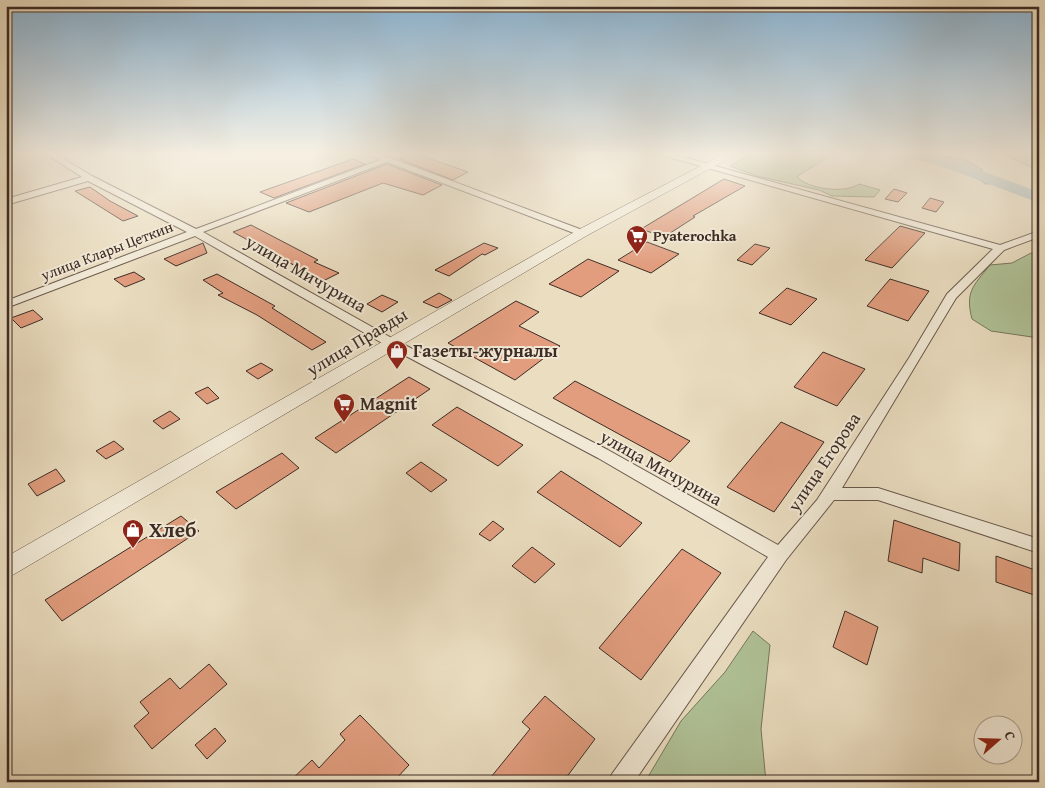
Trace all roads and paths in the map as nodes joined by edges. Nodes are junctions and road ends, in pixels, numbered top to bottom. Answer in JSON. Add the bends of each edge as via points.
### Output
{"nodes":[{"id":1,"x":45,"y":191,"type":"edge"},
{"id":2,"x":114,"y":191,"type":"edge"},
{"id":3,"x":304,"y":191,"type":"edge"},
{"id":4,"x":469,"y":191,"type":"edge"},
{"id":5,"x":661,"y":191,"type":"edge"},
{"id":6,"x":796,"y":191,"type":"edge"},
{"id":7,"x":6,"y":202,"type":"edge"},
{"id":8,"x":197,"y":233,"type":"junction"},
{"id":9,"x":582,"y":233,"type":"junction"},
{"id":10,"x":1039,"y":234,"type":"edge"},
{"id":11,"x":1000,"y":248,"type":"junction"},
{"id":12,"x":6,"y":305,"type":"edge"},
{"id":13,"x":393,"y":344,"type":"junction"},
{"id":14,"x":830,"y":494,"type":"junction"},
{"id":15,"x":1039,"y":546,"type":"edge"},
{"id":16,"x":780,"y":555,"type":"junction"},
{"id":17,"x":6,"y":570,"type":"edge"},
{"id":18,"x":620,"y":782,"type":"edge"}],
"edges":[{"from":1,"to":7,"type":"street"},
{"from":2,"to":8,"type":"street","name":"улица Мичурина"},
{"from":3,"to":8,"type":"street","name":"улица Клары Цеткин"},
{"from":4,"to":9,"type":"street"},
{"from":5,"to":9,"type":"street","name":"улица Правды"},
{"from":6,"to":11,"type":"street"},
{"from":8,"to":12,"type":"street","name":"улица Клары Цеткин"},
{"from":8,"to":13,"type":"street","name":"улица Мичурина"},
{"from":9,"to":13,"type":"street","name":"улица Правды"},
{"from":10,"to":11,"type":"street","name":"улица Егорова"},
{"from":11,"to":14,"type":"street","name":"улица Егорова","via":[[951,296]]},
{"from":13,"to":16,"type":"street","name":"улица Мичурина","via":[[602,454]]},
{"from":13,"to":17,"type":"street","name":"улица Правды"},
{"from":14,"to":15,"type":"street","via":[[878,494]]},
{"from":14,"to":16,"type":"street","name":"улица Егорова"},
{"from":16,"to":18,"type":"street","name":"улица Егорова"}]}
